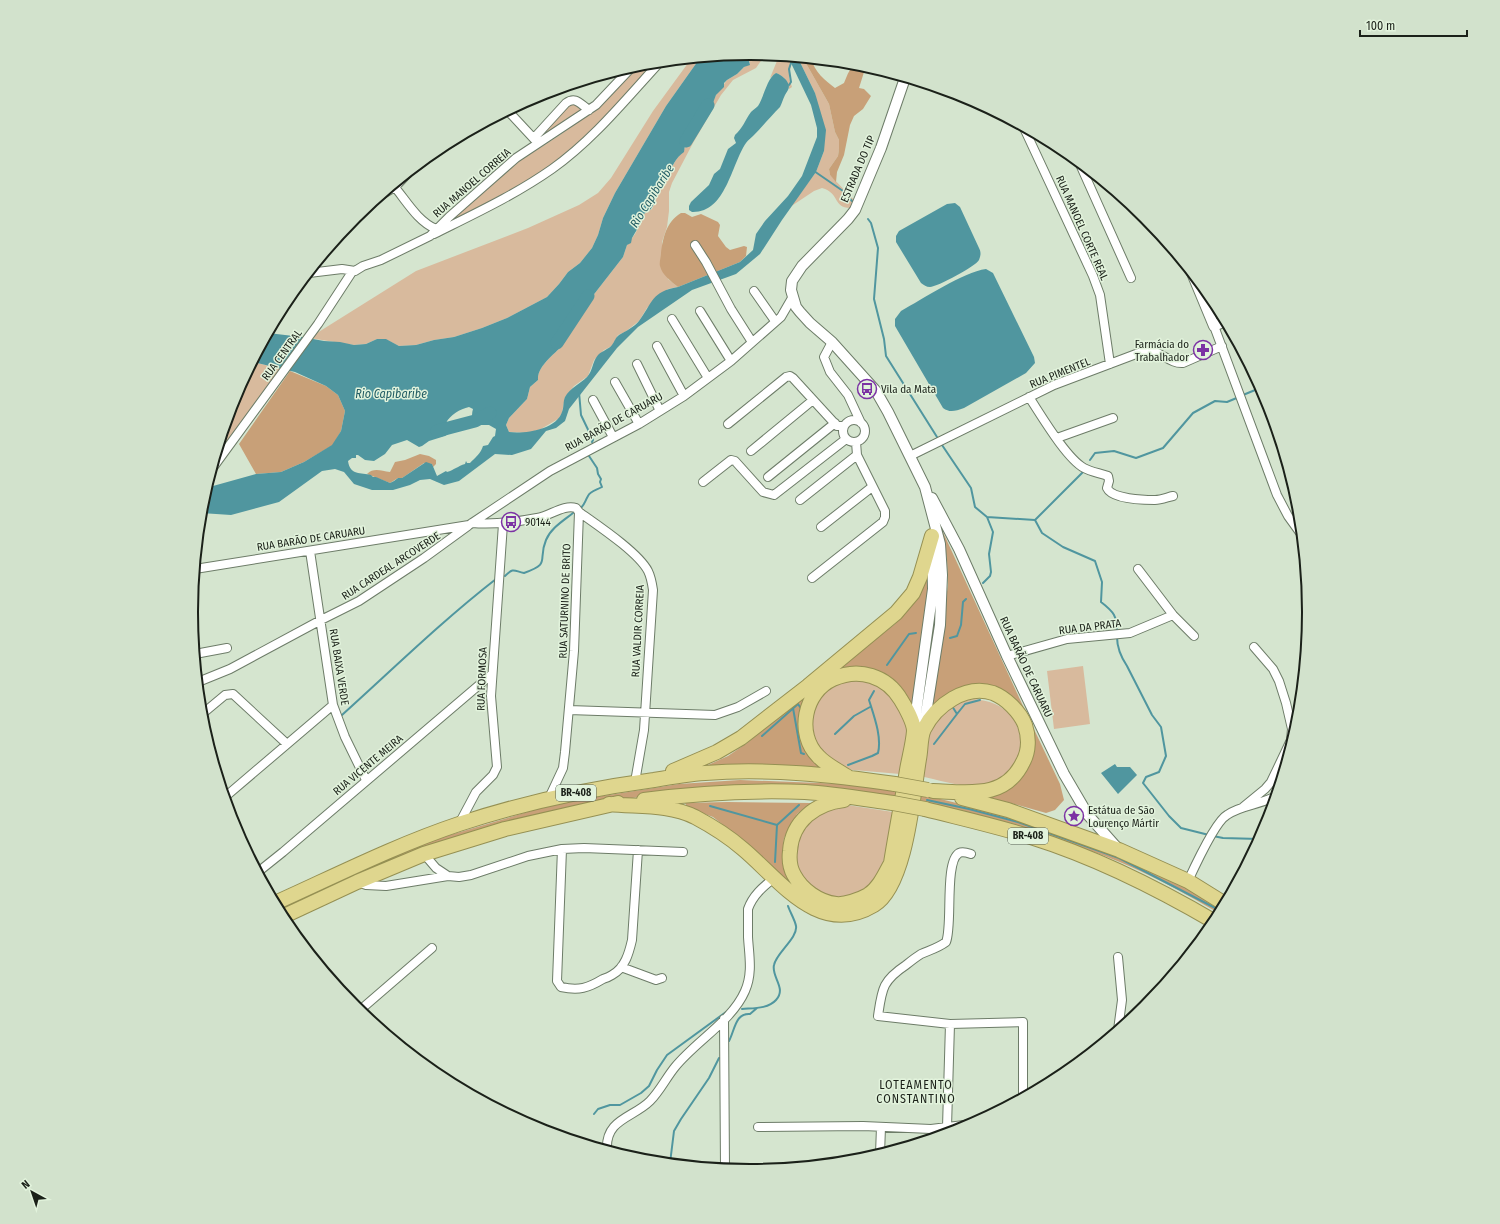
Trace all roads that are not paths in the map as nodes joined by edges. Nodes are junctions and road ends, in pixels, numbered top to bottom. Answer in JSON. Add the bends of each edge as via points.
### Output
{"nodes":[{"id":1,"x":653,"y":69,"type":"edge"},
{"id":2,"x":625,"y":75,"type":"edge"},
{"id":3,"x":904,"y":82,"type":"edge"},
{"id":4,"x":589,"y":110,"type":"junction"},
{"id":5,"x":511,"y":115,"type":"edge"},
{"id":6,"x":1027,"y":135,"type":"edge"},
{"id":7,"x":536,"y":140,"type":"junction"},
{"id":8,"x":1084,"y":172,"type":"edge"},
{"id":9,"x":396,"y":189,"type":"edge"},
{"id":10,"x":436,"y":229,"type":"junction"},
{"id":11,"x":430,"y":236,"type":"junction"},
{"id":12,"x":694,"y":245,"type":"dead end"},
{"id":13,"x":315,"y":272,"type":"edge"},
{"id":14,"x":352,"y":272,"type":"junction"},
{"id":15,"x":1131,"y":278,"type":"dead end"},
{"id":16,"x":754,"y":290,"type":"dead end"},
{"id":17,"x":1200,"y":293,"type":"edge"},
{"id":18,"x":794,"y":302,"type":"junction"},
{"id":19,"x":700,"y":311,"type":"dead end"},
{"id":20,"x":672,"y":319,"type":"dead end"},
{"id":21,"x":778,"y":319,"type":"junction"},
{"id":22,"x":1220,"y":323,"type":"edge"},
{"id":23,"x":1214,"y":326,"type":"junction"},
{"id":24,"x":752,"y":342,"type":"junction"},
{"id":25,"x":832,"y":342,"type":"junction"},
{"id":26,"x":657,"y":346,"type":"dead end"},
{"id":27,"x":1222,"y":346,"type":"junction"},
{"id":28,"x":731,"y":361,"type":"junction"},
{"id":29,"x":637,"y":364,"type":"dead end"},
{"id":30,"x":1110,"y":364,"type":"junction"},
{"id":31,"x":708,"y":378,"type":"junction"},
{"id":32,"x":615,"y":382,"type":"dead end"},
{"id":33,"x":684,"y":396,"type":"junction"},
{"id":34,"x":1029,"y":397,"type":"junction"},
{"id":35,"x":593,"y":400,"type":"dead end"},
{"id":36,"x":813,"y":400,"type":"junction"},
{"id":37,"x":853,"y":406,"type":"junction"},
{"id":38,"x":660,"y":411,"type":"junction"},
{"id":39,"x":1113,"y":418,"type":"dead end"},
{"id":40,"x":851,"y":420,"type":"junction"},
{"id":41,"x":835,"y":423,"type":"junction"},
{"id":42,"x":861,"y":423,"type":"junction"},
{"id":43,"x":639,"y":424,"type":"junction"},
{"id":44,"x":728,"y":424,"type":"dead end"},
{"id":45,"x":843,"y":426,"type":"junction"},
{"id":46,"x":613,"y":437,"type":"junction"},
{"id":47,"x":1056,"y":438,"type":"junction"},
{"id":48,"x":846,"y":439,"type":"junction"},
{"id":49,"x":856,"y":442,"type":"junction"},
{"id":50,"x":751,"y":451,"type":"dead end"},
{"id":51,"x":857,"y":455,"type":"junction"},
{"id":52,"x":910,"y":456,"type":"junction"},
{"id":53,"x":220,"y":458,"type":"edge"},
{"id":54,"x":919,"y":474,"type":"junction"},
{"id":55,"x":768,"y":477,"type":"dead end"},
{"id":56,"x":703,"y":482,"type":"dead end"},
{"id":57,"x":872,"y":487,"type":"junction"},
{"id":58,"x":925,"y":487,"type":"junction"},
{"id":59,"x":1174,"y":496,"type":"dead end"},
{"id":60,"x":800,"y":500,"type":"dead end"},
{"id":61,"x":579,"y":512,"type":"junction"},
{"id":62,"x":471,"y":524,"type":"junction"},
{"id":63,"x":503,"y":524,"type":"junction"},
{"id":64,"x":1294,"y":525,"type":"edge"},
{"id":65,"x":821,"y":527,"type":"dead end"},
{"id":66,"x":439,"y":530,"type":"junction"},
{"id":67,"x":932,"y":536,"type":"junction"},
{"id":68,"x":446,"y":543,"type":"junction"},
{"id":69,"x":310,"y":551,"type":"junction"},
{"id":70,"x":200,"y":568,"type":"edge"},
{"id":71,"x":1138,"y":570,"type":"dead end"},
{"id":72,"x":812,"y":578,"type":"dead end"},
{"id":73,"x":1173,"y":615,"type":"junction"},
{"id":74,"x":321,"y":620,"type":"junction"},
{"id":75,"x":1194,"y":636,"type":"dead end"},
{"id":76,"x":1254,"y":647,"type":"dead end"},
{"id":77,"x":227,"y":648,"type":"dead end"},
{"id":78,"x":200,"y":653,"type":"edge"},
{"id":79,"x":1007,"y":656,"type":"junction"},
{"id":80,"x":492,"y":674,"type":"junction"},
{"id":81,"x":203,"y":680,"type":"edge"},
{"id":82,"x":766,"y":691,"type":"dead end"},
{"id":83,"x":333,"y":705,"type":"junction"},
{"id":84,"x":207,"y":710,"type":"edge"},
{"id":85,"x":569,"y":710,"type":"junction"},
{"id":86,"x":645,"y":712,"type":"junction"},
{"id":87,"x":1290,"y":722,"type":"edge"},
{"id":88,"x":919,"y":730,"type":"junction"},
{"id":89,"x":287,"y":744,"type":"junction"},
{"id":90,"x":1282,"y":757,"type":"edge"},
{"id":91,"x":850,"y":777,"type":"junction"},
{"id":92,"x":366,"y":780,"type":"junction"},
{"id":93,"x":649,"y":780,"type":"junction"},
{"id":94,"x":635,"y":782,"type":"junction"},
{"id":95,"x":931,"y":790,"type":"junction"},
{"id":96,"x":229,"y":793,"type":"edge"},
{"id":97,"x":550,"y":798,"type":"junction"},
{"id":98,"x":859,"y":798,"type":"junction"},
{"id":99,"x":1269,"y":800,"type":"edge"},
{"id":100,"x":609,"y":804,"type":"junction"},
{"id":101,"x":1243,"y":807,"type":"junction"},
{"id":102,"x":459,"y":824,"type":"junction"},
{"id":103,"x":562,"y":849,"type":"junction"},
{"id":104,"x":638,"y":850,"type":"junction"},
{"id":105,"x":1119,"y":850,"type":"junction"},
{"id":106,"x":683,"y":852,"type":"dead end"},
{"id":107,"x":424,"y":854,"type":"junction"},
{"id":108,"x":971,"y":854,"type":"dead end"},
{"id":109,"x":262,"y":869,"type":"edge"},
{"id":110,"x":448,"y":876,"type":"junction"},
{"id":111,"x":774,"y":878,"type":"junction"},
{"id":112,"x":1188,"y":881,"type":"junction"},
{"id":113,"x":357,"y":882,"type":"junction"},
{"id":114,"x":1220,"y":901,"type":"edge"},
{"id":115,"x":280,"y":902,"type":"edge"},
{"id":116,"x":288,"y":914,"type":"edge"},
{"id":117,"x":1209,"y":919,"type":"edge"},
{"id":118,"x":432,"y":948,"type":"dead end"},
{"id":119,"x":1118,"y":957,"type":"dead end"},
{"id":120,"x":621,"y":967,"type":"junction"},
{"id":121,"x":662,"y":978,"type":"dead end"},
{"id":122,"x":364,"y":1006,"type":"edge"},
{"id":123,"x":724,"y":1019,"type":"junction"},
{"id":124,"x":1119,"y":1022,"type":"edge"},
{"id":125,"x":950,"y":1024,"type":"junction"},
{"id":126,"x":1023,"y":1092,"type":"edge"},
{"id":127,"x":758,"y":1127,"type":"dead end"},
{"id":128,"x":881,"y":1127,"type":"junction"},
{"id":129,"x":947,"y":1127,"type":"joint"},
{"id":130,"x":607,"y":1145,"type":"edge"},
{"id":131,"x":880,"y":1148,"type":"edge"},
{"id":132,"x":725,"y":1163,"type":"edge"}],
"edges":[{"from":1,"to":11,"type":"street","via":[[602,124],[552,169],[487,208]]},
{"from":2,"to":4,"type":"street","name":"RUA MANOEL CORREIA"},
{"from":3,"to":18,"type":"street","name":"ESTRADA DO TIP","via":[[859,201],[848,219],[796,273],[791,290]]},
{"from":4,"to":7,"type":"street","name":"RUA MANOEL CORREIA"},
{"from":4,"to":7,"type":"street","via":[[576,100],[571,100]]},
{"from":5,"to":7,"type":"street"},
{"from":6,"to":30,"type":"street","name":"RUA MANOEL CORTE REAL","via":[[1100,295]]},
{"from":7,"to":10,"type":"street","name":"RUA MANOEL CORREIA"},
{"from":8,"to":15,"type":"street"},
{"from":9,"to":10,"type":"street","via":[[420,219]]},
{"from":10,"to":11,"type":"street","name":"RUA MANOEL CORREIA"},
{"from":11,"to":14,"type":"street","name":"RUA MANOEL CORREIA"},
{"from":12,"to":24,"type":"street"},
{"from":13,"to":14,"type":"street","via":[[342,269]]},
{"from":14,"to":53,"type":"street","name":"RUA CENTRAL","via":[[318,324]]},
{"from":16,"to":21,"type":"street"},
{"from":17,"to":23,"type":"street"},
{"from":18,"to":21,"type":"street","name":"RUA BARÃO DE CARUARU"},
{"from":18,"to":25,"type":"street","name":"RUA BARÃO DE CARUARU","via":[[810,323]]},
{"from":19,"to":28,"type":"street"},
{"from":20,"to":31,"type":"street"},
{"from":21,"to":24,"type":"street","name":"RUA BARÃO DE CARUARU"},
{"from":22,"to":23,"type":"street"},
{"from":23,"to":27,"type":"street"},
{"from":24,"to":28,"type":"street","name":"RUA BARÃO DE CARUARU"},
{"from":25,"to":37,"type":"street","via":[[824,357],[826,364]]},
{"from":25,"to":52,"type":"street","name":"RUA BARÃO DE CARUARU","via":[[876,391]]},
{"from":26,"to":33,"type":"street"},
{"from":27,"to":30,"type":"street","name":"RUA PIMENTEL","via":[[1183,363],[1173,362],[1156,352],[1144,351]]},
{"from":27,"to":64,"type":"street","via":[[1277,495]]},
{"from":28,"to":31,"type":"street","name":"RUA BARÃO DE CARUARU"},
{"from":29,"to":38,"type":"street"},
{"from":30,"to":34,"type":"street","name":"RUA PIMENTEL"},
{"from":31,"to":33,"type":"street","name":"RUA BARÃO DE CARUARU"},
{"from":32,"to":43,"type":"street"},
{"from":33,"to":38,"type":"street","name":"RUA BARÃO DE CARUARU"},
{"from":34,"to":47,"type":"street"},
{"from":34,"to":52,"type":"street","name":"RUA PIMENTEL"},
{"from":35,"to":46,"type":"street"},
{"from":36,"to":41,"type":"street"},
{"from":36,"to":44,"type":"street","via":[[794,378],[786,377]]},
{"from":36,"to":50,"type":"street"},
{"from":37,"to":40,"type":"street"},
{"from":37,"to":42,"type":"street"},
{"from":38,"to":43,"type":"street","name":"RUA BARÃO DE CARUARU"},
{"from":39,"to":47,"type":"street"},
{"from":40,"to":42,"type":"street"},
{"from":40,"to":45,"type":"street"},
{"from":41,"to":45,"type":"street"},
{"from":41,"to":55,"type":"street"},
{"from":42,"to":49,"type":"street","via":[[864,436]]},
{"from":43,"to":46,"type":"street","name":"RUA BARÃO DE CARUARU"},
{"from":45,"to":48,"type":"street"},
{"from":46,"to":62,"type":"street","name":"RUA BARÃO DE CARUARU","via":[[550,471]]},
{"from":47,"to":59,"type":"street","via":[[1083,468],[1108,476],[1108,490],[1117,495],[1156,500]]},
{"from":48,"to":49,"type":"street"},
{"from":48,"to":56,"type":"street","via":[[774,495],[763,492],[735,461],[731,460]]},
{"from":49,"to":51,"type":"street"},
{"from":51,"to":57,"type":"street"},
{"from":51,"to":60,"type":"street"},
{"from":52,"to":54,"type":"street","name":"RUA BARÃO DE CARUARU"},
{"from":54,"to":58,"type":"street","name":"RUA BARÃO DE CARUARU"},
{"from":54,"to":67,"type":"street"},
{"from":57,"to":65,"type":"street"},
{"from":57,"to":72,"type":"street","via":[[885,511],[883,522]]},
{"from":58,"to":79,"type":"street","name":"RUA BARÃO DE CARUARU","number":"BR-408","via":[[959,549]]},
{"from":58,"to":88,"type":"street","name":"RUA BARÃO DE CARUARU","via":[[940,544],[942,575],[940,624]]},
{"from":61,"to":63,"type":"street","via":[[576,508],[570,507],[539,518]]},
{"from":61,"to":85,"type":"street","name":"RUA SATURNINO DE BRITO","via":[[574,651]]},
{"from":61,"to":86,"type":"street","name":"RUA VALDIR CORREIA","via":[[640,561],[648,570],[651,579],[653,590]]},
{"from":62,"to":63,"type":"street"},
{"from":62,"to":66,"type":"street","name":"RUA BARÃO DE CARUARU"},
{"from":62,"to":68,"type":"street","name":"RUA CARDEAL ARCOVERDE"},
{"from":63,"to":80,"type":"street","name":"RUA FORMOSA"},
{"from":66,"to":68,"type":"street"},
{"from":66,"to":69,"type":"street","name":"RUA BARÃO DE CARUARU"},
{"from":67,"to":88,"type":"street","via":[[933,589]]},
{"from":67,"to":93,"type":"highway","via":[[913,593],[896,613],[741,738],[693,764]]},
{"from":68,"to":74,"type":"street","name":"RUA CARDEAL ARCOVERDE","via":[[359,601]]},
{"from":69,"to":70,"type":"street","name":"RUA BARÃO DE CARUARU"},
{"from":69,"to":74,"type":"street","name":"RUA BAIXA VERDE"},
{"from":71,"to":73,"type":"street"},
{"from":73,"to":75,"type":"street"},
{"from":73,"to":79,"type":"street","name":"RUA DA PRATA","via":[[1130,633],[1067,639]]},
{"from":74,"to":81,"type":"street","name":"RUA CARDEAL ARCOVERDE","via":[[230,669]]},
{"from":74,"to":83,"type":"street","name":"RUA BAIXA VERDE"},
{"from":76,"to":87,"type":"street","via":[[1280,681]]},
{"from":77,"to":78,"type":"street"},
{"from":79,"to":105,"type":"street","name":"RUA BARÃO DE CARUARU","number":"BR-408","via":[[1074,791],[1088,815]]},
{"from":80,"to":92,"type":"street","name":"RUA VICENTE MEIRA"},
{"from":80,"to":102,"type":"street","name":"RUA FORMOSA","via":[[491,696],[497,767],[493,775],[476,792]]},
{"from":82,"to":86,"type":"street","via":[[728,712],[715,715]]},
{"from":83,"to":89,"type":"street"},
{"from":83,"to":92,"type":"street","name":"RUA BAIXA VERDE"},
{"from":84,"to":89,"type":"street","via":[[225,695],[233,694]]},
{"from":85,"to":86,"type":"street"},
{"from":85,"to":97,"type":"street","name":"RUA SATURNINO DE BRITO","via":[[562,768]]},
{"from":86,"to":94,"type":"street","name":"RUA VALDIR CORREIA"},
{"from":88,"to":91,"type":"highway","via":[[897,693],[887,683],[871,675],[859,674],[832,679],[812,700],[806,715],[805,732],[818,757]]},
{"from":88,"to":95,"type":"highway","via":[[950,700],[971,692],[993,694],[1011,705],[1025,724],[1025,759],[1012,779],[1003,786],[977,793]]},
{"from":88,"to":98,"type":"highway","via":[[891,863],[881,881],[868,895],[837,904],[824,901],[811,894],[793,874],[789,858],[791,841],[806,815],[831,801]]},
{"from":88,"to":111,"type":"highway","via":[[909,823],[898,872],[883,898],[861,912],[831,914],[803,903]]},
{"from":89,"to":96,"type":"street"},
{"from":90,"to":101,"type":"street","via":[[1265,789]]},
{"from":91,"to":93,"type":"highway","number":"BR-408","via":[[758,772],[704,773]]},
{"from":91,"to":95,"type":"highway","number":"BR-408","bridge":true},
{"from":92,"to":109,"type":"street","name":"RUA VICENTE MEIRA"},
{"from":93,"to":94,"type":"highway","number":"BR-408"},
{"from":94,"to":97,"type":"highway","number":"BR-408"},
{"from":95,"to":105,"type":"highway","number":"BR-408","via":[[1008,810]]},
{"from":97,"to":102,"type":"highway","number":"BR-408"},
{"from":98,"to":100,"type":"highway","number":"BR-408","via":[[805,792],[775,792],[708,794]]},
{"from":98,"to":117,"type":"highway","number":"BR-408","bridge":true,"via":[[925,809],[1030,837],[1126,875]]},
{"from":99,"to":101,"type":"street"},
{"from":100,"to":107,"type":"highway","number":"BR-408","via":[[505,829]]},
{"from":100,"to":111,"type":"highway","via":[[658,807],[693,816],[742,848]]},
{"from":101,"to":112,"type":"street","via":[[1223,818]]},
{"from":102,"to":115,"type":"highway","number":"BR-408","via":[[414,841]]},
{"from":103,"to":104,"type":"street"},
{"from":103,"to":110,"type":"street","via":[[528,856],[471,875]]},
{"from":103,"to":120,"type":"street","via":[[558,984],[565,988],[587,988],[613,975]]},
{"from":104,"to":106,"type":"street"},
{"from":104,"to":120,"type":"street","via":[[632,940]]},
{"from":105,"to":112,"type":"highway","number":"BR-408"},
{"from":107,"to":110,"type":"street","via":[[436,868]]},
{"from":107,"to":113,"type":"highway","number":"BR-408"},
{"from":108,"to":125,"type":"street","via":[[962,852],[956,857],[949,895],[946,942],[894,972],[884,987],[878,1016]]},
{"from":110,"to":113,"type":"street","via":[[386,886],[366,886]]},
{"from":111,"to":123,"type":"street","via":[[758,892],[748,909],[750,976],[738,1006]]},
{"from":112,"to":114,"type":"highway","number":"BR-408"},
{"from":113,"to":116,"type":"highway","number":"BR-408"},
{"from":118,"to":122,"type":"street"},
{"from":119,"to":124,"type":"street","via":[[1122,992]]},
{"from":120,"to":121,"type":"street","via":[[656,980]]},
{"from":123,"to":130,"type":"street","via":[[676,1066],[646,1105],[615,1125],[609,1133]]},
{"from":123,"to":132,"type":"street"},
{"from":125,"to":126,"type":"street","via":[[1024,1022]]},
{"from":125,"to":129,"type":"street"},
{"from":127,"to":128,"type":"street"},
{"from":128,"to":129,"type":"street"},
{"from":128,"to":131,"type":"street"}]}
